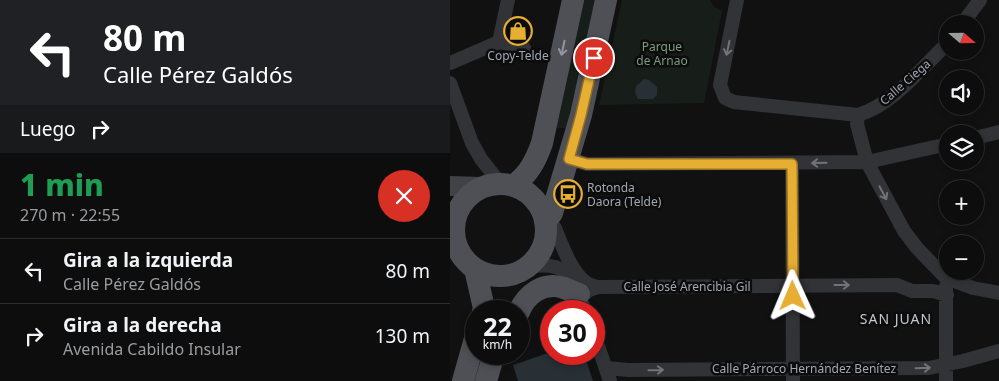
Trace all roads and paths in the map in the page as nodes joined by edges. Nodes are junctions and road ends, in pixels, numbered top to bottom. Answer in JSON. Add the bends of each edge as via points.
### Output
{"nodes":[{"id":1,"x":508,"y":0,"type":"edge"},
{"id":2,"x":573,"y":0,"type":"edge"},
{"id":3,"x":606,"y":0,"type":"edge"},
{"id":4,"x":738,"y":0,"type":"edge"},
{"id":5,"x":980,"y":0,"type":"edge"},
{"id":6,"x":969,"y":15,"type":"edge"},
{"id":7,"x":499,"y":42,"type":"junction"},
{"id":8,"x":524,"y":48,"type":"dead end"},
{"id":9,"x":939,"y":52,"type":"edge"},
{"id":10,"x":450,"y":63,"type":"edge"},
{"id":11,"x":450,"y":83,"type":"edge"},
{"id":12,"x":858,"y":114,"type":"junction"},
{"id":13,"x":999,"y":132,"type":"edge"},
{"id":14,"x":984,"y":136,"type":"edge"},
{"id":15,"x":939,"y":146,"type":"edge"},
{"id":16,"x":569,"y":159,"type":"junction"},
{"id":17,"x":868,"y":162,"type":"junction"},
{"id":18,"x":792,"y":164,"type":"junction"},
{"id":19,"x":498,"y":185,"type":"junction"},
{"id":20,"x":450,"y":186,"type":"edge"},
{"id":21,"x":546,"y":223,"type":"junction"},
{"id":22,"x":452,"y":230,"type":"edge"},
{"id":23,"x":526,"y":268,"type":"junction"},
{"id":24,"x":474,"y":270,"type":"junction"},
{"id":25,"x":939,"y":271,"type":"edge"},
{"id":26,"x":946,"y":280,"type":"edge"},
{"id":27,"x":951,"y":280,"type":"edge"},
{"id":28,"x":793,"y":286,"type":"junction"},
{"id":29,"x":999,"y":293,"type":"edge"},
{"id":30,"x":947,"y":294,"type":"junction"},
{"id":31,"x":586,"y":298,"type":"edge"},
{"id":32,"x":482,"y":300,"type":"edge"},
{"id":33,"x":513,"y":300,"type":"edge"},
{"id":34,"x":526,"y":300,"type":"edge"},
{"id":35,"x":999,"y":350,"type":"edge"},
{"id":36,"x":468,"y":365,"type":"edge"},
{"id":37,"x":945,"y":365,"type":"junction"},
{"id":38,"x":609,"y":375,"type":"edge"},
{"id":39,"x":793,"y":375,"type":"edge"},
{"id":40,"x":463,"y":381,"type":"edge"},
{"id":41,"x":946,"y":381,"type":"edge"}],
"edges":[{"from":1,"to":7,"type":"street"},
{"from":2,"to":19,"type":"main road","one_way":true,"via":[[537,158],[523,179]]},
{"from":3,"to":16,"type":"main road"},
{"from":4,"to":12,"type":"street","one_way":true,"via":[[720,85],[725,98],[734,102]]},
{"from":5,"to":6,"type":"street"},
{"from":7,"to":8,"type":"street"},
{"from":7,"to":10,"type":"street"},
{"from":9,"to":12,"type":"street","name":"Calle Ciega","via":[[883,103]]},
{"from":11,"to":19,"type":"street","via":[[472,143]]},
{"from":12,"to":17,"type":"street","via":[[856,124]]},
{"from":13,"to":14,"type":"street"},
{"from":15,"to":17,"type":"street"},
{"from":16,"to":18,"type":"street","via":[[587,164]]},
{"from":16,"to":21,"type":"main road"},
{"from":17,"to":18,"type":"street","one_way":true},
{"from":17,"to":25,"type":"street","one_way":true,"via":[[904,230]]},
{"from":18,"to":28,"type":"street"},
{"from":19,"to":20,"type":"street"},
{"from":19,"to":21,"type":"main road","via":[[525,191],[535,199]]},
{"from":19,"to":22,"type":"main road","via":[[469,195],[460,206]]},
{"from":21,"to":23,"type":"main road","via":[[542,249]]},
{"from":21,"to":31,"type":"street","via":[[555,228],[580,278],[588,284]]},
{"from":22,"to":24,"type":"main road","via":[[456,247]]},
{"from":23,"to":24,"type":"main road","via":[[499,277]]},
{"from":23,"to":31,"type":"street","via":[[545,264],[562,269]]},
{"from":23,"to":33,"type":"main road"},
{"from":24,"to":32,"type":"main road"},
{"from":26,"to":30,"type":"street"},
{"from":27,"to":29,"type":"street"},
{"from":28,"to":30,"type":"street","name":"Calle José Arencibia Gil","one_way":true,"via":[[897,285],[912,291]]},
{"from":28,"to":31,"type":"street","name":"Calle José Arencibia Gil"},
{"from":28,"to":39,"type":"street"},
{"from":30,"to":37,"type":"street"},
{"from":31,"to":34,"type":"main road","via":[[556,286],[535,290]]},
{"from":35,"to":37,"type":"street","name":"Calle Párroco Hernández Benítez"},
{"from":36,"to":40,"type":"main road"},
{"from":39,"to":37,"type":"street","name":"Calle Párroco Hernández Benítez","one_way":true},
{"from":37,"to":41,"type":"street"},
{"from":38,"to":39,"type":"street","name":"Calle Párroco Hernández Benítez","one_way":true,"via":[[628,370]]}]}
